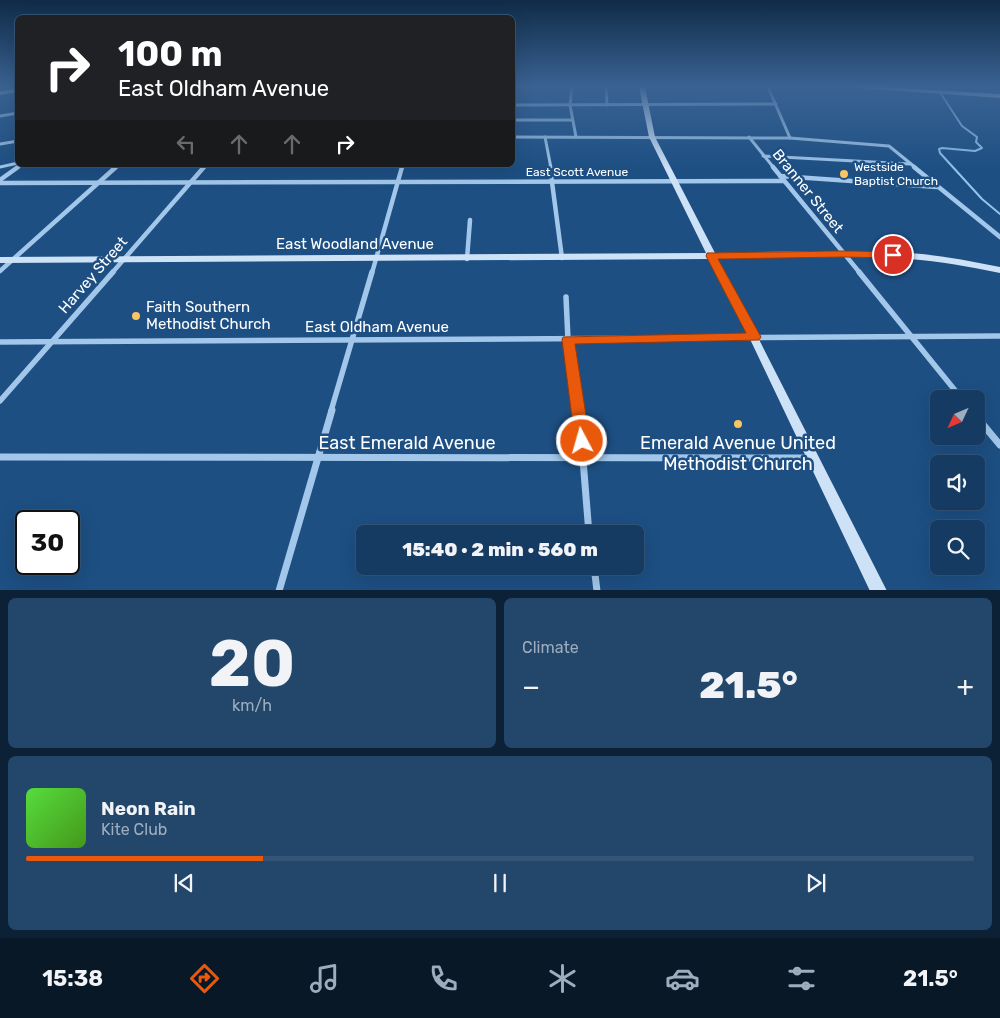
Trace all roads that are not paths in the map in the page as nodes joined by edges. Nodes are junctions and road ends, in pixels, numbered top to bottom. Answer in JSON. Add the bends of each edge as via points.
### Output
{"nodes":[{"id":1,"x":571,"y":115,"type":"edge"},
{"id":2,"x":648,"y":115,"type":"edge"},
{"id":3,"x":780,"y":115,"type":"edge"},
{"id":4,"x":515,"y":120,"type":"edge"},
{"id":5,"x":572,"y":120,"type":"junction"},
{"id":6,"x":576,"y":137,"type":"junction"},
{"id":7,"x":652,"y":137,"type":"junction"},
{"id":8,"x":515,"y":138,"type":"edge"},
{"id":9,"x":544,"y":138,"type":"junction"},
{"id":10,"x":749,"y":138,"type":"junction"},
{"id":11,"x":790,"y":138,"type":"junction"},
{"id":12,"x":15,"y":142,"type":"edge"},
{"id":13,"x":0,"y":144,"type":"edge"},
{"id":14,"x":763,"y":156,"type":"junction"},
{"id":15,"x":15,"y":164,"type":"edge"},
{"id":16,"x":910,"y":164,"type":"junction"},
{"id":17,"x":0,"y":167,"type":"edge"},
{"id":18,"x":18,"y":167,"type":"edge"},
{"id":19,"x":116,"y":167,"type":"edge"},
{"id":20,"x":204,"y":167,"type":"edge"},
{"id":21,"x":402,"y":167,"type":"edge"},
{"id":22,"x":782,"y":179,"type":"junction"},
{"id":23,"x":0,"y":181,"type":"edge"},
{"id":24,"x":553,"y":182,"type":"junction"},
{"id":25,"x":675,"y":182,"type":"junction"},
{"id":26,"x":99,"y":183,"type":"junction"},
{"id":27,"x":190,"y":183,"type":"junction"},
{"id":28,"x":396,"y":183,"type":"junction"},
{"id":29,"x":937,"y":187,"type":"junction"},
{"id":30,"x":470,"y":220,"type":"dead end"},
{"id":31,"x":1000,"y":237,"type":"edge"},
{"id":32,"x":844,"y":254,"type":"junction"},
{"id":33,"x":711,"y":256,"type":"junction"},
{"id":34,"x":562,"y":258,"type":"junction"},
{"id":35,"x":124,"y":259,"type":"junction"},
{"id":36,"x":374,"y":259,"type":"junction"},
{"id":37,"x":467,"y":259,"type":"junction"},
{"id":38,"x":0,"y":260,"type":"edge"},
{"id":39,"x":12,"y":260,"type":"junction"},
{"id":40,"x":1000,"y":270,"type":"edge"},
{"id":41,"x":0,"y":271,"type":"edge"},
{"id":42,"x":566,"y":297,"type":"dead end"},
{"id":43,"x":911,"y":336,"type":"junction"},
{"id":44,"x":1000,"y":336,"type":"edge"},
{"id":45,"x":754,"y":337,"type":"junction"},
{"id":46,"x":351,"y":340,"type":"junction"},
{"id":47,"x":568,"y":340,"type":"junction"},
{"id":48,"x":52,"y":341,"type":"junction"},
{"id":49,"x":0,"y":342,"type":"edge"},
{"id":50,"x":955,"y":390,"type":"edge"},
{"id":51,"x":0,"y":401,"type":"edge"},
{"id":52,"x":985,"y":427,"type":"edge"},
{"id":53,"x":1000,"y":445,"type":"edge"},
{"id":54,"x":0,"y":457,"type":"edge"},
{"id":55,"x":317,"y":458,"type":"junction"},
{"id":56,"x":584,"y":458,"type":"junction"},
{"id":57,"x":814,"y":458,"type":"junction"},
{"id":58,"x":588,"y":525,"type":"edge"},
{"id":59,"x":595,"y":575,"type":"edge"},
{"id":60,"x":279,"y":590,"type":"edge"},
{"id":61,"x":597,"y":590,"type":"edge"},
{"id":62,"x":879,"y":590,"type":"edge"}],
"edges":[{"from":1,"to":5,"type":"street"},
{"from":2,"to":7,"type":"main road"},
{"from":3,"to":11,"type":"street"},
{"from":4,"to":5,"type":"street"},
{"from":5,"to":6,"type":"street"},
{"from":6,"to":7,"type":"street"},
{"from":6,"to":9,"type":"street"},
{"from":7,"to":10,"type":"street"},
{"from":7,"to":25,"type":"main road"},
{"from":8,"to":9,"type":"street"},
{"from":9,"to":24,"type":"street"},
{"from":10,"to":11,"type":"street"},
{"from":10,"to":14,"type":"street","name":"Branner Street"},
{"from":11,"to":16,"type":"street","via":[[889,146]]},
{"from":12,"to":13,"type":"street"},
{"from":14,"to":16,"type":"street"},
{"from":14,"to":22,"type":"street","name":"Branner Street"},
{"from":15,"to":17,"type":"street"},
{"from":16,"to":29,"type":"street"},
{"from":18,"to":23,"type":"street"},
{"from":19,"to":26,"type":"street"},
{"from":20,"to":27,"type":"street","name":"Harvey Street"},
{"from":21,"to":28,"type":"street"},
{"from":22,"to":25,"type":"street","name":"East Scott Avenue"},
{"from":22,"to":29,"type":"street","name":"East Scott Avenue"},
{"from":22,"to":32,"type":"street","name":"Branner Street"},
{"from":23,"to":26,"type":"street","name":"East Scott Avenue"},
{"from":24,"to":25,"type":"street","name":"East Scott Avenue"},
{"from":24,"to":28,"type":"street","name":"East Scott Avenue"},
{"from":24,"to":34,"type":"street"},
{"from":25,"to":33,"type":"main road"},
{"from":26,"to":27,"type":"street","name":"East Scott Avenue"},
{"from":26,"to":39,"type":"street"},
{"from":27,"to":28,"type":"street","name":"East Scott Avenue"},
{"from":27,"to":35,"type":"street","name":"Harvey Street"},
{"from":28,"to":36,"type":"street"},
{"from":29,"to":31,"type":"street"},
{"from":30,"to":37,"type":"street"},
{"from":32,"to":33,"type":"main road","name":"East Woodland Avenue"},
{"from":32,"to":40,"type":"main road","name":"East Woodland Avenue","via":[[910,256]]},
{"from":32,"to":43,"type":"street","name":"Branner Street"},
{"from":33,"to":34,"type":"main road","name":"East Woodland Avenue"},
{"from":33,"to":45,"type":"main road"},
{"from":34,"to":37,"type":"main road","name":"East Woodland Avenue"},
{"from":35,"to":36,"type":"main road","name":"East Woodland Avenue"},
{"from":35,"to":39,"type":"main road","name":"East Woodland Avenue"},
{"from":35,"to":48,"type":"street","name":"Harvey Street"},
{"from":36,"to":37,"type":"main road","name":"East Woodland Avenue"},
{"from":36,"to":46,"type":"street"},
{"from":38,"to":39,"type":"main road","name":"East Woodland Avenue"},
{"from":39,"to":41,"type":"street"},
{"from":42,"to":47,"type":"street"},
{"from":43,"to":44,"type":"street","name":"East Oldham Avenue"},
{"from":43,"to":45,"type":"street","name":"East Oldham Avenue"},
{"from":43,"to":50,"type":"street","name":"Branner Street"},
{"from":45,"to":47,"type":"street","name":"East Oldham Avenue"},
{"from":45,"to":57,"type":"main road"},
{"from":46,"to":47,"type":"street","name":"East Oldham Avenue"},
{"from":46,"to":48,"type":"street","name":"East Oldham Avenue"},
{"from":46,"to":55,"type":"street"},
{"from":47,"to":56,"type":"street"},
{"from":48,"to":49,"type":"street","name":"East Oldham Avenue"},
{"from":48,"to":51,"type":"street","name":"Harvey Street"},
{"from":52,"to":53,"type":"street"},
{"from":54,"to":55,"type":"street","name":"East Emerald Avenue"},
{"from":55,"to":56,"type":"street","name":"East Emerald Avenue"},
{"from":55,"to":60,"type":"street"},
{"from":56,"to":57,"type":"street","name":"East Emerald Avenue"},
{"from":56,"to":58,"type":"street"},
{"from":57,"to":62,"type":"main road"},
{"from":59,"to":61,"type":"street"}]}
